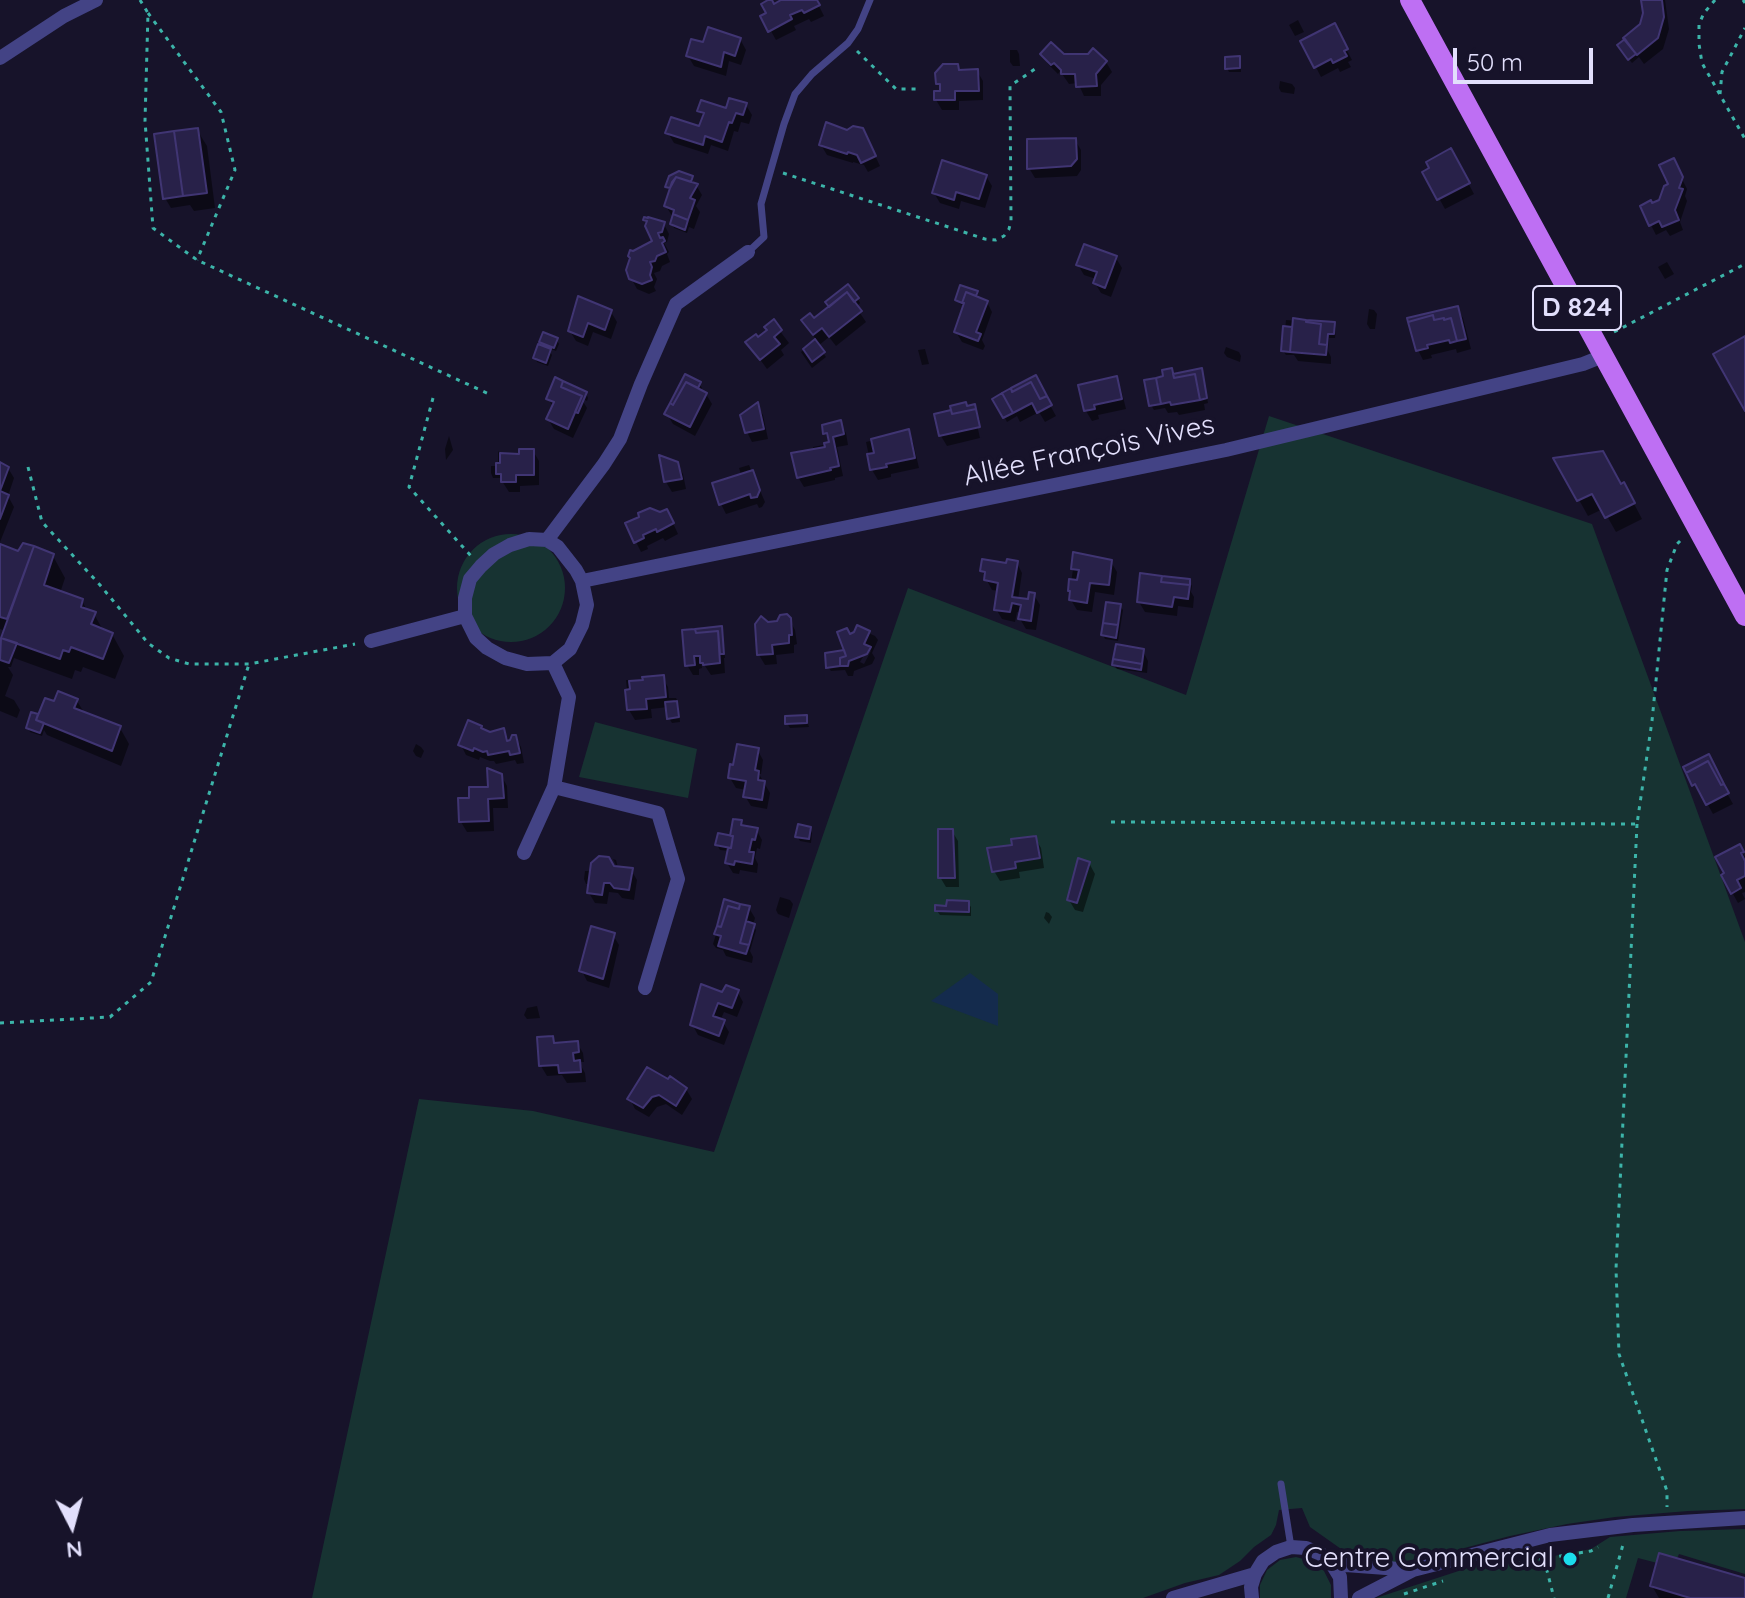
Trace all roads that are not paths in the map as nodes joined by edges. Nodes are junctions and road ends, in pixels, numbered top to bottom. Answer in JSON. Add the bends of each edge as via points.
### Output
{"nodes":[{"id":1,"x":96,"y":0,"type":"edge"},
{"id":2,"x":870,"y":0,"type":"edge"},
{"id":3,"x":1410,"y":0,"type":"edge"},
{"id":4,"x":0,"y":58,"type":"edge"},
{"id":5,"x":748,"y":252,"type":"joint"},
{"id":6,"x":1600,"y":349,"type":"junction"},
{"id":7,"x":547,"y":540,"type":"junction"},
{"id":8,"x":582,"y":581,"type":"junction"},
{"id":9,"x":465,"y":616,"type":"junction"},
{"id":10,"x":1745,"y":616,"type":"edge"},
{"id":11,"x":371,"y":641,"type":"road end"},
{"id":12,"x":553,"y":663,"type":"junction"},
{"id":13,"x":554,"y":787,"type":"junction"},
{"id":14,"x":524,"y":853,"type":"dead end"},
{"id":15,"x":645,"y":988,"type":"dead end"},
{"id":16,"x":1281,"y":1484,"type":"dead end"},
{"id":17,"x":1745,"y":1518,"type":"edge"},
{"id":18,"x":1291,"y":1547,"type":"junction"},
{"id":19,"x":1332,"y":1564,"type":"junction"},
{"id":20,"x":1413,"y":1570,"type":"junction"},
{"id":21,"x":1255,"y":1574,"type":"junction"},
{"id":22,"x":1173,"y":1598,"type":"edge"},
{"id":23,"x":1252,"y":1598,"type":"edge"},
{"id":24,"x":1341,"y":1598,"type":"edge"},
{"id":25,"x":1359,"y":1598,"type":"edge"}],
"edges":[{"from":1,"to":4,"type":"street"},
{"from":2,"to":5,"type":"lane","via":[[848,43],[795,94],[761,204],[764,237]]},
{"from":3,"to":6,"type":"main road","number":"D 824"},
{"from":5,"to":7,"type":"street","via":[[676,304],[620,439]]},
{"from":6,"to":8,"type":"street","name":"Allée François Vives","via":[[1583,364],[1226,450]]},
{"from":6,"to":10,"type":"main road","number":"D 824"},
{"from":7,"to":8,"type":"street"},
{"from":7,"to":9,"type":"street","via":[[510,545],[481,566],[470,579]]},
{"from":8,"to":12,"type":"street","via":[[587,605],[582,625],[570,649]]},
{"from":9,"to":11,"type":"street"},
{"from":9,"to":12,"type":"street","via":[[476,638],[505,658]]},
{"from":12,"to":13,"type":"street","via":[[569,697]]},
{"from":13,"to":14,"type":"street"},
{"from":13,"to":15,"type":"street","via":[[658,813],[678,879]]},
{"from":16,"to":18,"type":"lane"},
{"from":17,"to":20,"type":"street","via":[[1550,1535]]},
{"from":18,"to":19,"type":"street","via":[[1321,1554]]},
{"from":18,"to":21,"type":"street","via":[[1263,1561]]},
{"from":19,"to":20,"type":"street"},
{"from":19,"to":24,"type":"street","via":[[1340,1577]]},
{"from":20,"to":25,"type":"street"},
{"from":21,"to":22,"type":"street"},
{"from":21,"to":23,"type":"street"}]}
